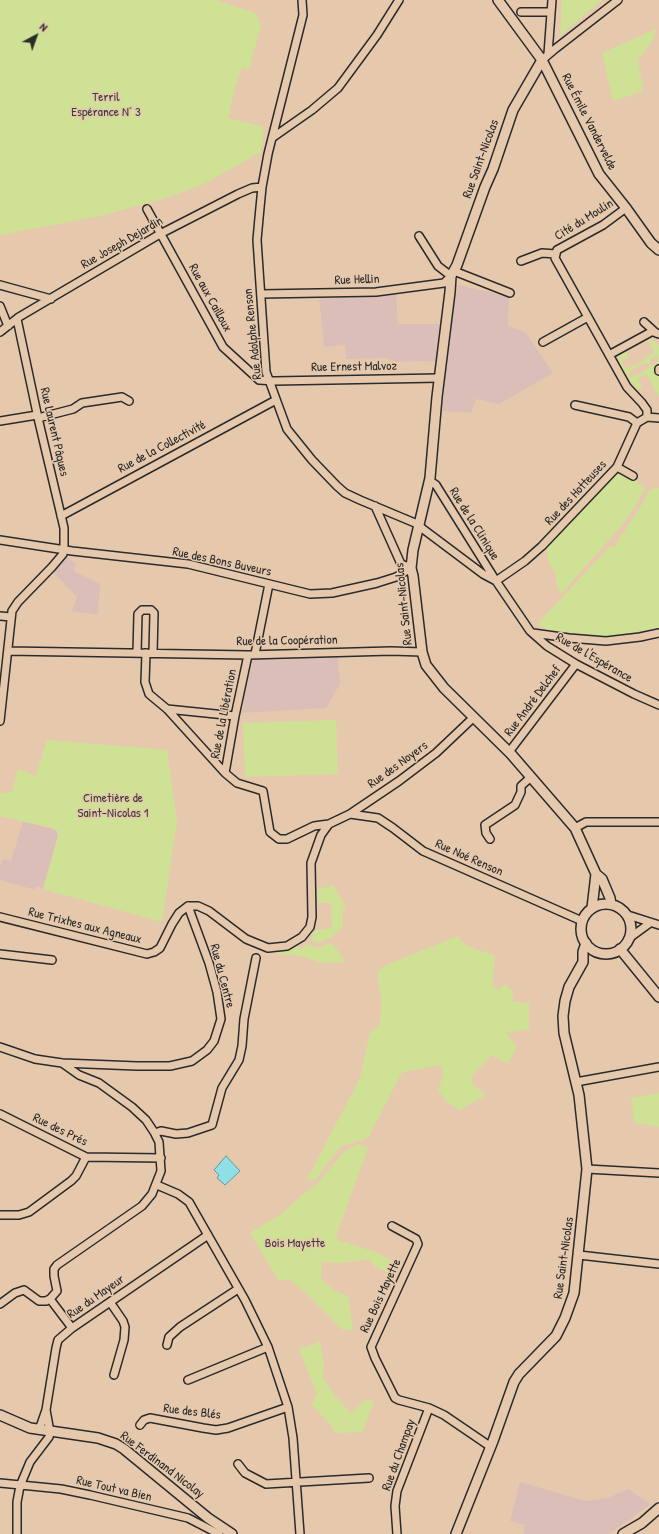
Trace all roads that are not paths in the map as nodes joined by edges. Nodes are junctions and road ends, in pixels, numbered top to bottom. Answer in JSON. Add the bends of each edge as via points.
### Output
{"nodes":[{"id":1,"x":302,"y":0,"type":"edge"},
{"id":2,"x":399,"y":0,"type":"edge"},
{"id":3,"x":498,"y":0,"type":"edge"},
{"id":4,"x":552,"y":0,"type":"edge"},
{"id":5,"x":618,"y":0,"type":"edge"},
{"id":6,"x":521,"y":12,"type":"dead end"},
{"id":7,"x":551,"y":12,"type":"junction"},
{"id":8,"x":545,"y":57,"type":"junction"},
{"id":9,"x":272,"y":138,"type":"junction"},
{"id":10,"x":262,"y":187,"type":"junction"},
{"id":11,"x":626,"y":208,"type":"junction"},
{"id":12,"x":147,"y":209,"type":"dead end"},
{"id":13,"x":160,"y":234,"type":"junction"},
{"id":14,"x":419,"y":236,"type":"dead end"},
{"id":15,"x":659,"y":250,"type":"edge"},
{"id":16,"x":556,"y":254,"type":"junction"},
{"id":17,"x":521,"y":262,"type":"dead end"},
{"id":18,"x":452,"y":274,"type":"junction"},
{"id":19,"x":0,"y":285,"type":"edge"},
{"id":20,"x":261,"y":294,"type":"junction"},
{"id":21,"x":510,"y":294,"type":"dead end"},
{"id":22,"x":51,"y":298,"type":"junction"},
{"id":23,"x":0,"y":306,"type":"edge"},
{"id":24,"x":588,"y":316,"type":"junction"},
{"id":25,"x":17,"y":319,"type":"junction"},
{"id":26,"x":644,"y":322,"type":"dead end"},
{"id":27,"x":8,"y":326,"type":"junction"},
{"id":28,"x":0,"y":332,"type":"edge"},
{"id":29,"x":658,"y":334,"type":"edge"},
{"id":30,"x":543,"y":342,"type":"dead end"},
{"id":31,"x":609,"y":355,"type":"junction"},
{"id":32,"x":439,"y":378,"type":"junction"},
{"id":33,"x":269,"y":380,"type":"junction"},
{"id":34,"x":276,"y":400,"type":"junction"},
{"id":35,"x":129,"y":401,"type":"dead end"},
{"id":36,"x":575,"y":405,"type":"dead end"},
{"id":37,"x":37,"y":416,"type":"junction"},
{"id":38,"x":647,"y":417,"type":"junction"},
{"id":39,"x":659,"y":418,"type":"edge"},
{"id":40,"x":0,"y":421,"type":"edge"},
{"id":41,"x":637,"y":422,"type":"junction"},
{"id":42,"x":617,"y":467,"type":"junction"},
{"id":43,"x":633,"y":476,"type":"dead end"},
{"id":44,"x":430,"y":480,"type":"junction"},
{"id":45,"x":375,"y":506,"type":"junction"},
{"id":46,"x":61,"y":516,"type":"junction"},
{"id":47,"x":419,"y":526,"type":"junction"},
{"id":48,"x":0,"y":540,"type":"edge"},
{"id":49,"x":64,"y":550,"type":"junction"},
{"id":50,"x":411,"y":568,"type":"junction"},
{"id":51,"x":496,"y":581,"type":"junction"},
{"id":52,"x":269,"y":584,"type":"junction"},
{"id":53,"x":0,"y":616,"type":"edge"},
{"id":54,"x":11,"y":617,"type":"junction"},
{"id":55,"x":533,"y":633,"type":"junction"},
{"id":56,"x":659,"y":633,"type":"edge"},
{"id":57,"x":8,"y":651,"type":"junction"},
{"id":58,"x":422,"y":652,"type":"junction"},
{"id":59,"x":137,"y":653,"type":"junction"},
{"id":60,"x":150,"y":653,"type":"junction"},
{"id":61,"x":251,"y":654,"type":"junction"},
{"id":62,"x":576,"y":664,"type":"junction"},
{"id":63,"x":659,"y":705,"type":"edge"},
{"id":64,"x":167,"y":710,"type":"junction"},
{"id":65,"x":235,"y":716,"type":"junction"},
{"id":66,"x":473,"y":716,"type":"junction"},
{"id":67,"x":0,"y":721,"type":"edge"},
{"id":68,"x":510,"y":752,"type":"junction"},
{"id":69,"x":225,"y":773,"type":"junction"},
{"id":70,"x":531,"y":777,"type":"junction"},
{"id":71,"x":350,"y":814,"type":"junction"},
{"id":72,"x":659,"y":822,"type":"edge"},
{"id":73,"x":330,"y":824,"type":"junction"},
{"id":74,"x":575,"y":828,"type":"junction"},
{"id":75,"x":490,"y":839,"type":"dead end"},
{"id":76,"x":596,"y":874,"type":"junction"},
{"id":77,"x":611,"y":904,"type":"junction"},
{"id":78,"x":188,"y":906,"type":"junction"},
{"id":79,"x":592,"y":908,"type":"junction"},
{"id":80,"x":627,"y":916,"type":"junction"},
{"id":81,"x":0,"y":917,"type":"edge"},
{"id":82,"x":582,"y":921,"type":"junction"},
{"id":83,"x":650,"y":923,"type":"junction"},
{"id":84,"x":659,"y":926,"type":"edge"},
{"id":85,"x":628,"y":939,"type":"junction"},
{"id":86,"x":586,"y":943,"type":"junction"},
{"id":87,"x":620,"y":949,"type":"junction"},
{"id":88,"x":599,"y":952,"type":"junction"},
{"id":89,"x":0,"y":954,"type":"edge"},
{"id":90,"x":256,"y":958,"type":"dead end"},
{"id":91,"x":52,"y":960,"type":"dead end"},
{"id":92,"x":583,"y":962,"type":"junction"},
{"id":93,"x":659,"y":997,"type":"edge"},
{"id":94,"x":0,"y":1047,"type":"edge"},
{"id":95,"x":62,"y":1063,"type":"junction"},
{"id":96,"x":659,"y":1067,"type":"edge"},
{"id":97,"x":576,"y":1082,"type":"junction"},
{"id":98,"x":0,"y":1114,"type":"edge"},
{"id":99,"x":155,"y":1133,"type":"junction"},
{"id":100,"x":86,"y":1157,"type":"junction"},
{"id":101,"x":161,"y":1158,"type":"junction"},
{"id":102,"x":588,"y":1169,"type":"junction"},
{"id":103,"x":659,"y":1173,"type":"edge"},
{"id":104,"x":157,"y":1184,"type":"junction"},
{"id":105,"x":0,"y":1215,"type":"edge"},
{"id":106,"x":392,"y":1226,"type":"dead end"},
{"id":107,"x":208,"y":1235,"type":"junction"},
{"id":108,"x":579,"y":1255,"type":"junction"},
{"id":109,"x":659,"y":1264,"type":"edge"},
{"id":110,"x":238,"y":1289,"type":"junction"},
{"id":111,"x":50,"y":1299,"type":"junction"},
{"id":112,"x":110,"y":1302,"type":"junction"},
{"id":113,"x":0,"y":1304,"type":"edge"},
{"id":114,"x":72,"y":1328,"type":"junction"},
{"id":115,"x":167,"y":1345,"type":"dead end"},
{"id":116,"x":268,"y":1347,"type":"junction"},
{"id":117,"x":114,"y":1375,"type":"dead end"},
{"id":118,"x":188,"y":1380,"type":"dead end"},
{"id":119,"x":288,"y":1408,"type":"junction"},
{"id":120,"x":429,"y":1408,"type":"junction"},
{"id":121,"x":46,"y":1410,"type":"junction"},
{"id":122,"x":0,"y":1415,"type":"edge"},
{"id":123,"x":140,"y":1425,"type":"dead end"},
{"id":124,"x":39,"y":1430,"type":"junction"},
{"id":125,"x":50,"y":1432,"type":"junction"},
{"id":126,"x":491,"y":1447,"type":"junction"},
{"id":127,"x":238,"y":1464,"type":"dead end"},
{"id":128,"x":369,"y":1478,"type":"dead end"},
{"id":129,"x":297,"y":1483,"type":"junction"},
{"id":130,"x":0,"y":1484,"type":"edge"},
{"id":131,"x":20,"y":1486,"type":"junction"},
{"id":132,"x":659,"y":1508,"type":"edge"},
{"id":133,"x":17,"y":1534,"type":"edge"},
{"id":134,"x":219,"y":1534,"type":"edge"},
{"id":135,"x":232,"y":1534,"type":"edge"},
{"id":136,"x":300,"y":1534,"type":"edge"},
{"id":137,"x":397,"y":1534,"type":"edge"},
{"id":138,"x":456,"y":1534,"type":"edge"},
{"id":139,"x":623,"y":1534,"type":"edge"}],
"edges":[{"from":1,"to":9,"type":"street","name":"Rue Adolphe Renson","via":[[301,26]]},
{"from":2,"to":9,"type":"street","via":[[338,88]]},
{"from":3,"to":8,"type":"street","name":"Rue Émile Vandervelde"},
{"from":4,"to":7,"type":"street"},
{"from":5,"to":8,"type":"street"},
{"from":6,"to":7,"type":"street"},
{"from":7,"to":8,"type":"street"},
{"from":8,"to":11,"type":"street","name":"Rue Émile Vandervelde","via":[[599,174]]},
{"from":8,"to":18,"type":"street","name":"Rue Saint-Nicolas","via":[[514,109]]},
{"from":9,"to":10,"type":"street","name":"Rue Adolphe Renson"},
{"from":10,"to":13,"type":"street","name":"Rue Joseph Dejardin","via":[[238,194]]},
{"from":10,"to":20,"type":"street","name":"Rue Adolphe Renson","via":[[257,240]]},
{"from":11,"to":15,"type":"street","name":"Rue Émile Vandervelde"},
{"from":11,"to":16,"type":"street","name":"Cité du Moulin","via":[[603,225],[557,250]]},
{"from":12,"to":13,"type":"street","name":"Rue aux Cailloux"},
{"from":13,"to":22,"type":"street","name":"Rue Joseph Dejardin"},
{"from":13,"to":33,"type":"street","name":"Rue aux Cailloux","via":[[224,347],[259,380]]},
{"from":14,"to":18,"type":"street","via":[[438,266]]},
{"from":16,"to":17,"type":"street","name":"Cité du Moulin","via":[[542,253]]},
{"from":16,"to":24,"type":"street","name":"Cité du Moulin","via":[[555,258]]},
{"from":18,"to":20,"type":"street","name":"Rue Hellin","via":[[444,283],[392,291]]},
{"from":18,"to":21,"type":"street"},
{"from":18,"to":32,"type":"street","name":"Rue Saint-Nicolas"},
{"from":19,"to":22,"type":"street"},
{"from":20,"to":33,"type":"street","name":"Rue Adolphe Renson","via":[[266,372]]},
{"from":22,"to":25,"type":"street","name":"Rue Joseph Dejardin"},
{"from":23,"to":27,"type":"street"},
{"from":24,"to":30,"type":"street"},
{"from":24,"to":31,"type":"street","name":"Cité du Moulin"},
{"from":25,"to":27,"type":"street","name":"Rue Joseph Dejardin"},
{"from":25,"to":37,"type":"street","name":"Rue Laurent Pâques"},
{"from":26,"to":29,"type":"street"},
{"from":27,"to":28,"type":"street","name":"Rue Joseph Dejardin"},
{"from":29,"to":31,"type":"street","via":[[651,332]]},
{"from":31,"to":38,"type":"street","name":"Cité du Moulin","via":[[627,387],[647,410]]},
{"from":32,"to":33,"type":"street","name":"Rue Ernest Malvoz"},
{"from":32,"to":44,"type":"street","name":"Rue Saint-Nicolas"},
{"from":33,"to":34,"type":"street","name":"Rue Adolphe Renson"},
{"from":34,"to":45,"type":"street","name":"Rue Adolphe Renson","via":[[287,429],[324,473],[345,492]]},
{"from":34,"to":46,"type":"street","name":"Rue de la Collectivité"},
{"from":35,"to":37,"type":"street","via":[[122,397],[82,402],[73,409]]},
{"from":36,"to":41,"type":"street","via":[[628,417]]},
{"from":37,"to":40,"type":"street"},
{"from":37,"to":46,"type":"street","name":"Rue Laurent Pâques"},
{"from":38,"to":39,"type":"street"},
{"from":38,"to":41,"type":"street"},
{"from":41,"to":42,"type":"street","name":"Rue des Hotteuses"},
{"from":42,"to":43,"type":"street"},
{"from":42,"to":51,"type":"street","name":"Rue des Hotteuses","via":[[542,546]]},
{"from":44,"to":47,"type":"street","name":"Rue Saint-Nicolas"},
{"from":44,"to":51,"type":"street","name":"Rue de la Clinique","via":[[436,485]]},
{"from":45,"to":47,"type":"street","name":"Rue Adolphe Renson"},
{"from":45,"to":50,"type":"street","via":[[401,564]]},
{"from":46,"to":49,"type":"street","name":"Rue Laurent Pâques"},
{"from":47,"to":50,"type":"street","name":"Rue Saint-Nicolas"},
{"from":47,"to":51,"type":"street","name":"Rue de l'Espérance"},
{"from":48,"to":49,"type":"street","name":"Rue des Bons Buveurs"},
{"from":49,"to":52,"type":"street","name":"Rue des Bons Buveurs","via":[[188,564]]},
{"from":49,"to":54,"type":"street","via":[[52,567],[18,602]]},
{"from":50,"to":52,"type":"street","name":"Rue des Bons Buveurs","via":[[396,577],[377,583],[325,593],[310,594]]},
{"from":50,"to":58,"type":"street","name":"Rue Saint-Nicolas"},
{"from":51,"to":55,"type":"street","name":"Rue de l'Espérance"},
{"from":52,"to":61,"type":"street","name":"Rue de la Libération"},
{"from":53,"to":54,"type":"street"},
{"from":54,"to":57,"type":"street"},
{"from":55,"to":56,"type":"street","via":[[606,640]]},
{"from":55,"to":62,"type":"street","name":"Rue de l'Espérance","via":[[547,646]]},
{"from":57,"to":59,"type":"street","name":"Rue de la Coopération"},
{"from":57,"to":67,"type":"street"},
{"from":58,"to":61,"type":"street","name":"Rue de la Coopération"},
{"from":58,"to":66,"type":"street","name":"Rue Saint-Nicolas","via":[[431,672]]},
{"from":59,"to":60,"type":"street","name":"Rue de la Coopération"},
{"from":59,"to":60,"type":"street","via":[[138,614],[142,610],[151,610],[154,613]]},
{"from":60,"to":61,"type":"street","name":"Rue de la Coopération"},
{"from":60,"to":64,"type":"street","via":[[145,682],[149,694]]},
{"from":61,"to":65,"type":"street","name":"Rue de la Libération"},
{"from":62,"to":63,"type":"street","name":"Rue de l'Espérance"},
{"from":62,"to":68,"type":"street","name":"Rue André Delchef"},
{"from":64,"to":65,"type":"street"},
{"from":64,"to":69,"type":"street"},
{"from":65,"to":69,"type":"street","name":"Rue de la Libération"},
{"from":66,"to":68,"type":"street","name":"Rue Saint-Nicolas"},
{"from":66,"to":71,"type":"street","name":"Rue des Noyers","via":[[430,758]]},
{"from":68,"to":70,"type":"street","name":"Rue Saint-Nicolas"},
{"from":69,"to":73,"type":"street","name":"Rue de la Libération","via":[[237,783],[263,791],[270,832],[279,839],[287,839],[314,826]]},
{"from":70,"to":74,"type":"street","name":"Rue Saint-Nicolas"},
{"from":70,"to":75,"type":"street","via":[[521,786],[514,806],[485,825]]},
{"from":71,"to":73,"type":"street","name":"Rue des Noyers"},
{"from":71,"to":82,"type":"street","name":"Rue Noé Renson","via":[[378,818],[423,851]]},
{"from":72,"to":74,"type":"street","via":[[586,822]]},
{"from":73,"to":78,"type":"street","name":"Rue du Centre","via":[[321,835],[311,863],[310,927],[302,937],[287,946],[268,948],[246,939],[209,911],[198,906]]},
{"from":74,"to":76,"type":"street","name":"Rue Saint-Nicolas"},
{"from":76,"to":77,"type":"street","name":"Rue Saint-Nicolas","via":[[602,879]]},
{"from":76,"to":79,"type":"street"},
{"from":77,"to":79,"type":"street","via":[[601,904]]},
{"from":77,"to":80,"type":"street"},
{"from":78,"to":81,"type":"street","name":"Rue Trixhes aux Agneaux","via":[[179,913],[160,948],[147,954]]},
{"from":78,"to":95,"type":"street","name":"Rue du Centre","via":[[217,992],[221,1020],[214,1042],[192,1061],[170,1066]]},
{"from":79,"to":82,"type":"street"},
{"from":80,"to":83,"type":"street"},
{"from":80,"to":85,"type":"street","via":[[630,924]]},
{"from":82,"to":86,"type":"street","via":[[582,936]]},
{"from":83,"to":84,"type":"street"},
{"from":83,"to":85,"type":"street"},
{"from":85,"to":87,"type":"street"},
{"from":86,"to":88,"type":"street"},
{"from":86,"to":92,"type":"street","name":"Rue Saint-Nicolas"},
{"from":87,"to":88,"type":"street"},
{"from":87,"to":93,"type":"street"},
{"from":88,"to":92,"type":"street","name":"Rue Saint-Nicolas"},
{"from":89,"to":91,"type":"street"},
{"from":90,"to":99,"type":"street","via":[[239,1060],[222,1088],[212,1125],[188,1133]]},
{"from":92,"to":97,"type":"street","name":"Rue Saint-Nicolas","via":[[569,987],[563,1016],[564,1033]]},
{"from":94,"to":95,"type":"street","name":"Rue du Centre","via":[[35,1059]]},
{"from":95,"to":99,"type":"street","via":[[79,1075],[99,1083],[132,1107]]},
{"from":96,"to":97,"type":"street"},
{"from":97,"to":102,"type":"street","name":"Rue Saint-Nicolas"},
{"from":98,"to":100,"type":"street","name":"Rue des Prés"},
{"from":99,"to":101,"type":"street"},
{"from":100,"to":101,"type":"street","name":"Rue des Prés"},
{"from":100,"to":105,"type":"street","via":[[71,1182],[29,1212],[19,1216]]},
{"from":101,"to":104,"type":"street"},
{"from":102,"to":103,"type":"street"},
{"from":102,"to":108,"type":"street","name":"Rue Saint-Nicolas"},
{"from":104,"to":107,"type":"street","via":[[188,1202]]},
{"from":104,"to":111,"type":"street","via":[[152,1194],[136,1211],[57,1265],[54,1269],[56,1291]]},
{"from":106,"to":120,"type":"street","name":"Rue Bois Mayette","via":[[416,1239],[418,1244],[371,1347],[379,1369],[395,1398]]},
{"from":107,"to":110,"type":"street"},
{"from":107,"to":112,"type":"street","name":"Rue du Mayeur"},
{"from":108,"to":109,"type":"street"},
{"from":108,"to":126,"type":"street","name":"Rue Saint-Nicolas","via":[[574,1292],[564,1322],[551,1343],[514,1381]]},
{"from":110,"to":115,"type":"street","via":[[180,1327],[169,1337]]},
{"from":110,"to":116,"type":"street"},
{"from":111,"to":113,"type":"street","via":[[39,1301],[24,1290]]},
{"from":111,"to":114,"type":"street"},
{"from":112,"to":114,"type":"street","name":"Rue du Mayeur"},
{"from":112,"to":117,"type":"street","via":[[125,1327]]},
{"from":114,"to":121,"type":"street","name":"Rue du Mayeur","via":[[57,1343]]},
{"from":116,"to":118,"type":"street"},
{"from":116,"to":119,"type":"street"},
{"from":119,"to":123,"type":"street","name":"Rue des Blés","via":[[216,1430],[150,1418]]},
{"from":119,"to":129,"type":"street"},
{"from":120,"to":126,"type":"street","name":"Rue Bois Mayette"},
{"from":120,"to":137,"type":"street","name":"Rue du Champay","via":[[397,1492]]},
{"from":121,"to":124,"type":"street","name":"Rue du Mayeur"},
{"from":121,"to":125,"type":"street","name":"Rue du Mayeur"},
{"from":122,"to":124,"type":"street","name":"Rue Ferdinand Nicolay"},
{"from":124,"to":125,"type":"street","name":"Rue Ferdinand Nicolay"},
{"from":125,"to":131,"type":"street","via":[[46,1442],[30,1462]]},
{"from":125,"to":135,"type":"street","name":"Rue Ferdinand Nicolay","via":[[98,1438],[118,1446]]},
{"from":126,"to":138,"type":"street","name":"Rue Saint-Nicolas"},
{"from":127,"to":129,"type":"street","via":[[245,1473],[266,1484]]},
{"from":128,"to":129,"type":"street"},
{"from":129,"to":136,"type":"street"},
{"from":130,"to":131,"type":"street","name":"Rue Tout va Bien"},
{"from":131,"to":133,"type":"street"},
{"from":131,"to":134,"type":"street","name":"Rue Tout va Bien","via":[[61,1489],[181,1516]]},
{"from":132,"to":139,"type":"street"}]}
